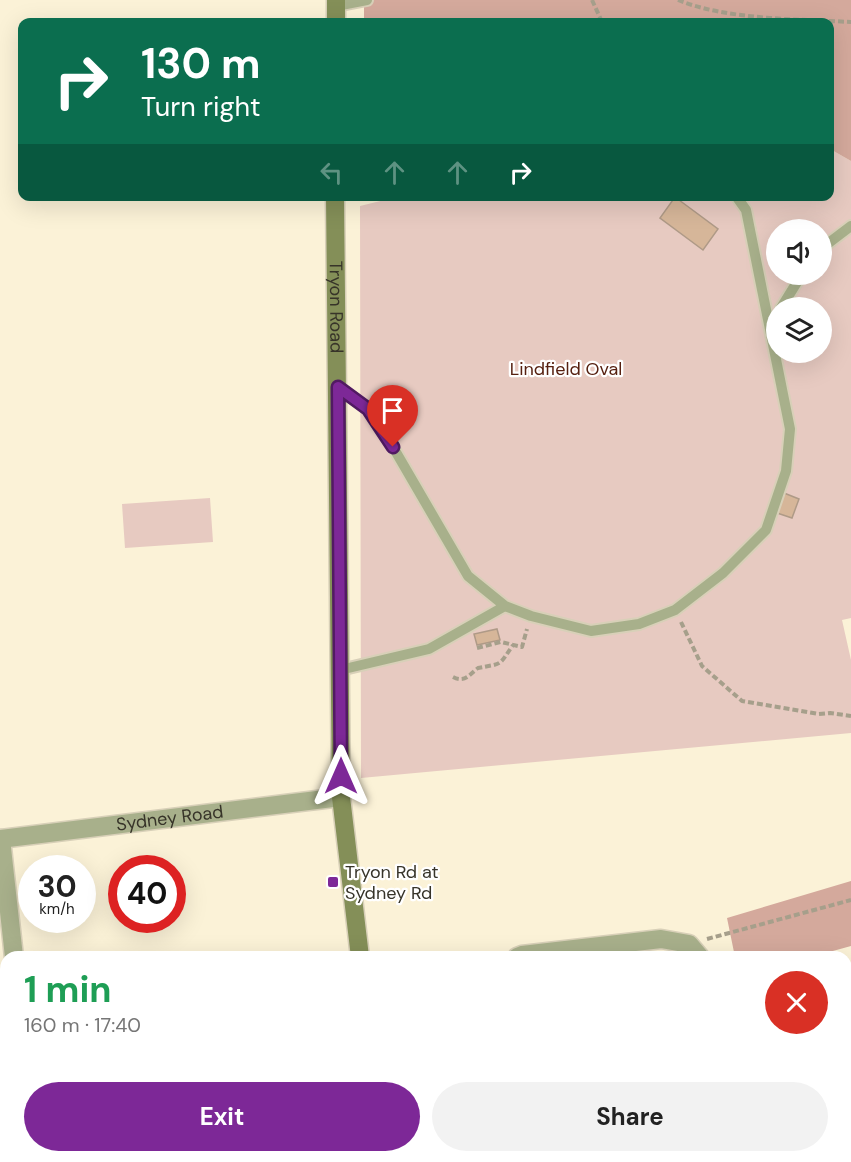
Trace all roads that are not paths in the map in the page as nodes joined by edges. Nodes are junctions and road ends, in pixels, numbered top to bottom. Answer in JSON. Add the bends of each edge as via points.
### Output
{"nodes":[{"id":1,"x":367,"y":0,"type":"edge"},
{"id":2,"x":336,"y":9,"type":"edge"},
{"id":3,"x":335,"y":201,"type":"edge"},
{"id":4,"x":740,"y":201,"type":"edge"},
{"id":5,"x":851,"y":226,"type":"edge"},
{"id":6,"x":832,"y":240,"type":"edge"},
{"id":7,"x":766,"y":310,"type":"edge"},
{"id":8,"x":777,"y":363,"type":"edge"},
{"id":9,"x":338,"y":387,"type":"junction"},
{"id":10,"x":505,"y":606,"type":"junction"},
{"id":11,"x":340,"y":670,"type":"junction"},
{"id":12,"x":341,"y":797,"type":"junction"},
{"id":13,"x":1,"y":839,"type":"edge"},
{"id":14,"x":0,"y":937,"type":"edge"},
{"id":15,"x":695,"y":950,"type":"edge"},
{"id":16,"x":10,"y":951,"type":"edge"},
{"id":17,"x":13,"y":951,"type":"edge"},
{"id":18,"x":359,"y":951,"type":"edge"},
{"id":19,"x":565,"y":951,"type":"edge"}],
"edges":[{"from":1,"to":2,"type":"lane"},
{"from":3,"to":9,"type":"street","name":"Tryon Road"},
{"from":4,"to":7,"type":"lane","via":[[746,210]]},
{"from":5,"to":6,"type":"lane"},
{"from":8,"to":10,"type":"lane","via":[[790,429],[786,471],[766,530],[723,573],[675,610],[639,624],[591,631]]},
{"from":9,"to":10,"type":"lane","via":[[368,409],[468,576]]},
{"from":9,"to":11,"type":"street","name":"Tryon Road"},
{"from":10,"to":11,"type":"lane","via":[[429,650]]},
{"from":11,"to":12,"type":"street","name":"Tryon Road"},
{"from":12,"to":13,"type":"street","name":"Sydney Road"},
{"from":12,"to":18,"type":"street","name":"Tryon Road"},
{"from":13,"to":17,"type":"street"},
{"from":14,"to":16,"type":"street"},
{"from":15,"to":19,"type":"street","via":[[661,939]]}]}
